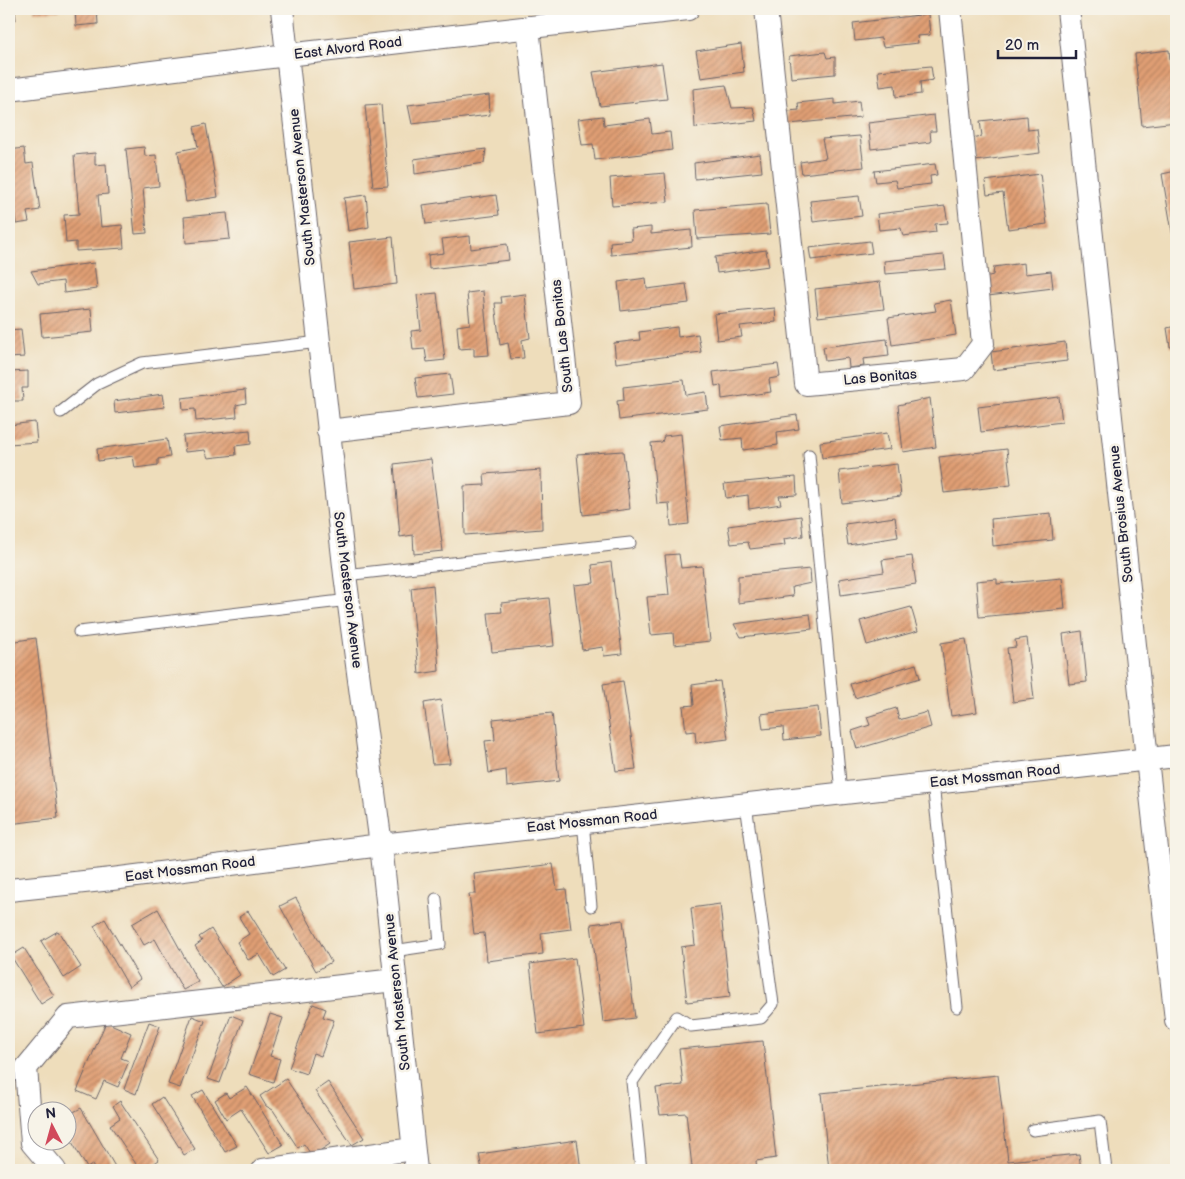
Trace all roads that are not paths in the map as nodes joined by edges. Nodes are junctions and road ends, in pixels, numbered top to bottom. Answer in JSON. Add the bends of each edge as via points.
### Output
{"nodes":[{"id":1,"x":282,"y":9,"type":"edge"},
{"id":2,"x":688,"y":9,"type":"edge"},
{"id":3,"x":766,"y":9,"type":"edge"},
{"id":4,"x":950,"y":9,"type":"edge"},
{"id":5,"x":1068,"y":9,"type":"edge"},
{"id":6,"x":528,"y":27,"type":"junction"},
{"id":7,"x":287,"y":55,"type":"junction"},
{"id":8,"x":9,"y":90,"type":"edge"},
{"id":9,"x":319,"y":342,"type":"junction"},
{"id":10,"x":61,"y":412,"type":"dead end"},
{"id":11,"x":328,"y":431,"type":"junction"},
{"id":12,"x":809,"y":455,"type":"dead end"},
{"id":13,"x":630,"y":543,"type":"dead end"},
{"id":14,"x":345,"y":575,"type":"junction"},
{"id":15,"x":349,"y":600,"type":"junction"},
{"id":16,"x":79,"y":632,"type":"dead end"},
{"id":17,"x":1176,"y":756,"type":"edge"},
{"id":18,"x":1147,"y":759,"type":"junction"},
{"id":19,"x":933,"y":783,"type":"junction"},
{"id":20,"x":841,"y":794,"type":"junction"},
{"id":21,"x":746,"y":804,"type":"junction"},
{"id":22,"x":583,"y":822,"type":"junction"},
{"id":23,"x":381,"y":845,"type":"junction"},
{"id":24,"x":9,"y":890,"type":"edge"},
{"id":25,"x":436,"y":899,"type":"dead end"},
{"id":26,"x":592,"y":906,"type":"dead end"},
{"id":27,"x":393,"y":951,"type":"junction"},
{"id":28,"x":395,"y":980,"type":"junction"},
{"id":29,"x":957,"y":1007,"type":"dead end"},
{"id":30,"x":1176,"y":1020,"type":"edge"},
{"id":31,"x":1033,"y":1130,"type":"dead end"},
{"id":32,"x":415,"y":1160,"type":"edge"},
{"id":33,"x":55,"y":1170,"type":"edge"},
{"id":34,"x":263,"y":1170,"type":"edge"},
{"id":35,"x":641,"y":1170,"type":"edge"},
{"id":36,"x":1106,"y":1170,"type":"edge"}],
"edges":[{"from":1,"to":7,"type":"street","name":"South Masterson Avenue"},
{"from":2,"to":6,"type":"street","name":"East Alvord Road"},
{"from":3,"to":4,"type":"street","name":"Las Bonitas","via":[[806,384],[964,369],[983,344]]},
{"from":5,"to":18,"type":"street","name":"South Brosius Avenue"},
{"from":6,"to":7,"type":"street","name":"East Alvord Road"},
{"from":6,"to":11,"type":"street","name":"South Las Bonitas","via":[[569,403]]},
{"from":7,"to":8,"type":"street","name":"East Alvord Road"},
{"from":7,"to":9,"type":"street","name":"South Masterson Avenue"},
{"from":9,"to":10,"type":"lane","via":[[142,363],[97,384]]},
{"from":9,"to":11,"type":"street","name":"South Masterson Avenue"},
{"from":11,"to":14,"type":"street","name":"South Masterson Avenue"},
{"from":12,"to":20,"type":"lane"},
{"from":13,"to":14,"type":"lane"},
{"from":14,"to":15,"type":"street","name":"South Masterson Avenue"},
{"from":15,"to":16,"type":"lane"},
{"from":15,"to":23,"type":"street","name":"South Masterson Avenue"},
{"from":17,"to":18,"type":"street","name":"East Mossman Road"},
{"from":18,"to":19,"type":"street","name":"East Mossman Road"},
{"from":18,"to":30,"type":"street","name":"South Brosius Avenue"},
{"from":19,"to":20,"type":"street","name":"East Mossman Road"},
{"from":19,"to":29,"type":"lane"},
{"from":20,"to":21,"type":"street","name":"East Mossman Road"},
{"from":21,"to":22,"type":"street","name":"East Mossman Road"},
{"from":21,"to":35,"type":"lane","via":[[773,1004],[761,1018],[691,1026],[678,1017],[632,1082]]},
{"from":22,"to":23,"type":"street","name":"East Mossman Road"},
{"from":22,"to":26,"type":"lane"},
{"from":23,"to":24,"type":"street","name":"East Mossman Road"},
{"from":23,"to":27,"type":"street","name":"South Masterson Avenue"},
{"from":25,"to":27,"type":"lane","via":[[440,944]]},
{"from":27,"to":28,"type":"street","name":"South Masterson Avenue"},
{"from":28,"to":32,"type":"street","name":"South Masterson Avenue"},
{"from":28,"to":33,"type":"street","via":[[68,1017],[26,1068],[32,1143]]},
{"from":31,"to":36,"type":"lane","via":[[1100,1121]]},
{"from":32,"to":34,"type":"street"}]}
